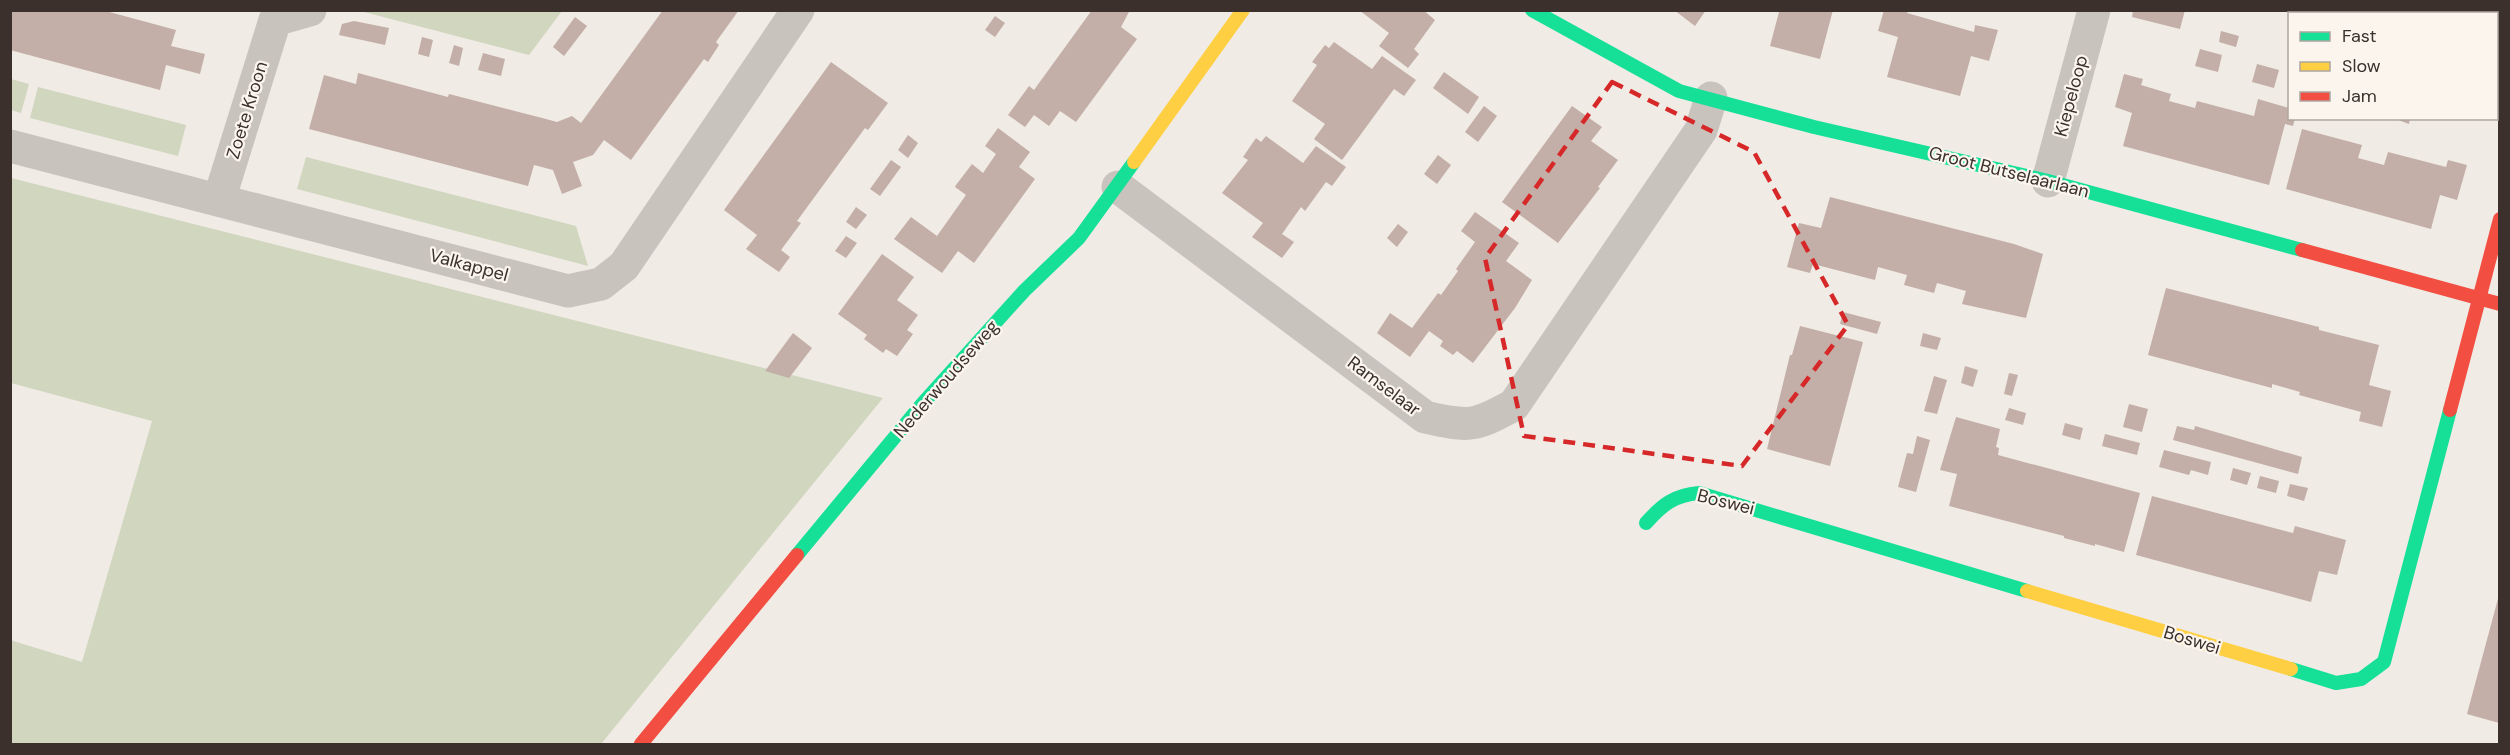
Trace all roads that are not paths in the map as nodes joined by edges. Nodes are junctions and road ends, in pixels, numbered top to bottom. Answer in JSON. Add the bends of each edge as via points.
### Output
{"nodes":[{"id":1,"x":310,"y":10,"type":"edge"},
{"id":2,"x":798,"y":10,"type":"edge"},
{"id":3,"x":1243,"y":10,"type":"edge"},
{"id":4,"x":1532,"y":10,"type":"edge"},
{"id":5,"x":2094,"y":10,"type":"edge"},
{"id":6,"x":274,"y":15,"type":"edge"},
{"id":7,"x":1711,"y":98,"type":"junction"},
{"id":8,"x":10,"y":146,"type":"edge"},
{"id":9,"x":2049,"y":181,"type":"junction"},
{"id":10,"x":1118,"y":187,"type":"junction"},
{"id":11,"x":219,"y":200,"type":"junction"},
{"id":12,"x":2499,"y":219,"type":"edge"},
{"id":13,"x":2480,"y":299,"type":"junction"},
{"id":14,"x":2499,"y":304,"type":"edge"},
{"id":15,"x":1646,"y":523,"type":"dead end"},
{"id":16,"x":641,"y":744,"type":"edge"}],
"edges":[{"from":1,"to":6,"type":"street","name":"Zoete Kroon"},
{"from":2,"to":11,"type":"street","name":"Valkappel","via":[[624,266],[601,284],[568,291]]},
{"from":3,"to":10,"type":"street","name":"Nederwoudseweg"},
{"from":4,"to":7,"type":"street","name":"Groot Butselaarlaan","via":[[1679,91]]},
{"from":5,"to":9,"type":"street","name":"Kiepeloop"},
{"from":6,"to":11,"type":"street","name":"Zoete Kroon"},
{"from":7,"to":9,"type":"street","name":"Groot Butselaarlaan","via":[[1815,127]]},
{"from":7,"to":10,"type":"street","name":"Ramselaar","via":[[1701,130],[1514,405],[1484,421],[1463,425],[1425,417]]},
{"from":8,"to":11,"type":"street","name":"Valkappel"},
{"from":9,"to":13,"type":"street","name":"Groot Butselaarlaan"},
{"from":10,"to":16,"type":"street","name":"Nederwoudseweg","via":[[1079,238],[1024,291],[923,403]]},
{"from":12,"to":13,"type":"street"},
{"from":13,"to":14,"type":"street","name":"Groot Butselaarlaan"},
{"from":13,"to":15,"type":"street","name":"Boswei","via":[[2384,662],[2361,679],[2336,684],[1699,493],[1678,494]]}]}
